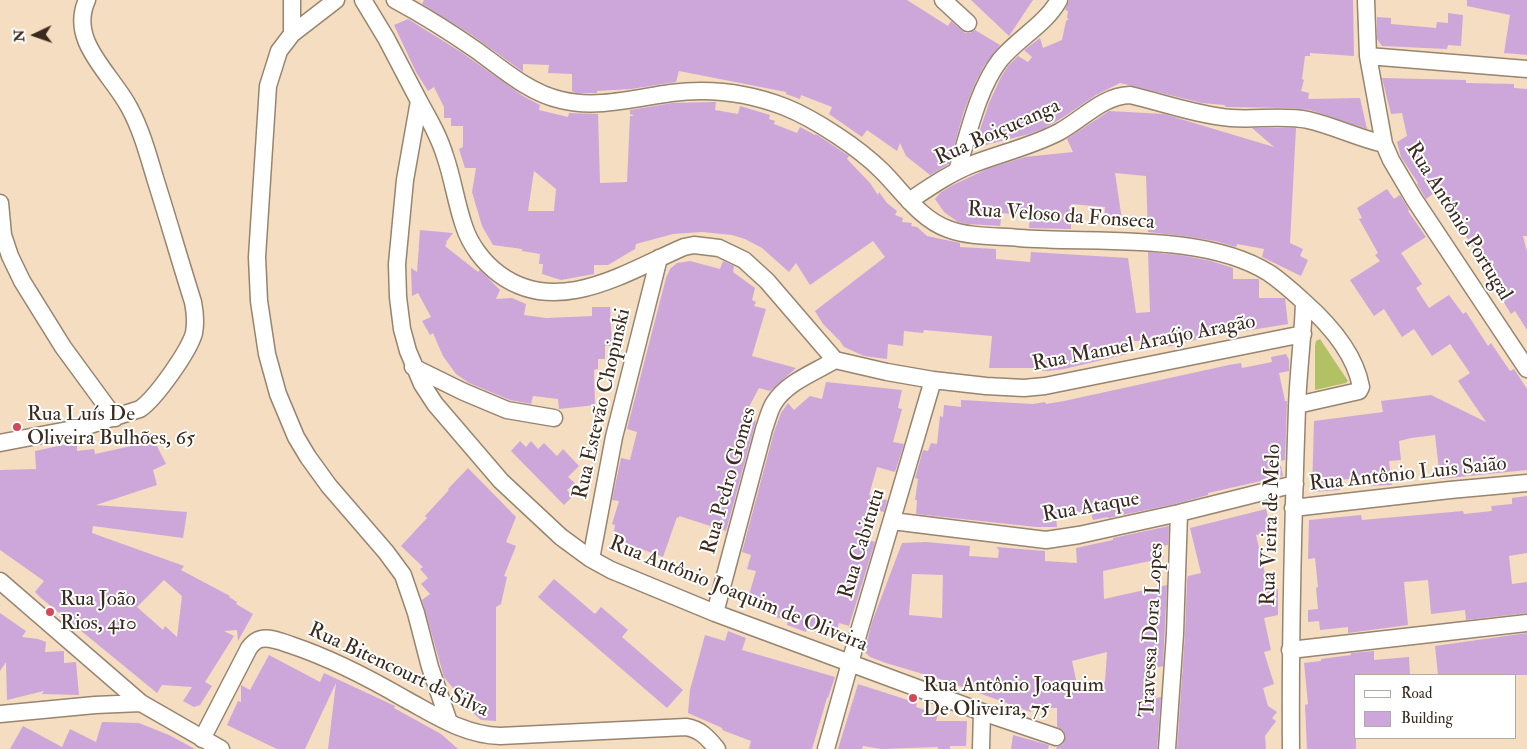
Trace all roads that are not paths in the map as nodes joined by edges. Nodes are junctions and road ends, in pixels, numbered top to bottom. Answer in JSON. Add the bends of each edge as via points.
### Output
{"nodes":[{"id":1,"x":87,"y":0,"type":"edge"},
{"id":2,"x":292,"y":0,"type":"edge"},
{"id":3,"x":336,"y":0,"type":"edge"},
{"id":4,"x":363,"y":0,"type":"edge"},
{"id":5,"x":395,"y":0,"type":"edge"},
{"id":6,"x":943,"y":0,"type":"edge"},
{"id":7,"x":1059,"y":0,"type":"edge"},
{"id":8,"x":1366,"y":0,"type":"edge"},
{"id":9,"x":968,"y":23,"type":"dead end"},
{"id":10,"x":292,"y":34,"type":"junction"},
{"id":11,"x":1368,"y":56,"type":"junction"},
{"id":12,"x":1527,"y":69,"type":"edge"},
{"id":13,"x":419,"y":101,"type":"junction"},
{"id":14,"x":1384,"y":144,"type":"junction"},
{"id":15,"x":957,"y":171,"type":"junction"},
{"id":16,"x":909,"y":200,"type":"junction"},
{"id":17,"x":0,"y":203,"type":"edge"},
{"id":18,"x":2,"y":233,"type":"edge"},
{"id":19,"x":659,"y":258,"type":"junction"},
{"id":20,"x":1304,"y":302,"type":"junction"},
{"id":21,"x":1303,"y":334,"type":"junction"},
{"id":22,"x":835,"y":360,"type":"junction"},
{"id":23,"x":413,"y":367,"type":"junction"},
{"id":24,"x":1527,"y":369,"type":"edge"},
{"id":25,"x":933,"y":380,"type":"junction"},
{"id":26,"x":1297,"y":405,"type":"junction"},
{"id":27,"x":115,"y":418,"type":"junction"},
{"id":28,"x":554,"y":418,"type":"dead end"},
{"id":29,"x":0,"y":443,"type":"edge"},
{"id":30,"x":1295,"y":484,"type":"junction"},
{"id":31,"x":1527,"y":484,"type":"edge"},
{"id":32,"x":1293,"y":508,"type":"junction"},
{"id":33,"x":1180,"y":513,"type":"junction"},
{"id":34,"x":892,"y":521,"type":"junction"},
{"id":35,"x":591,"y":559,"type":"junction"},
{"id":36,"x":0,"y":581,"type":"edge"},
{"id":37,"x":715,"y":613,"type":"junction"},
{"id":38,"x":1527,"y":623,"type":"edge"},
{"id":39,"x":1290,"y":650,"type":"junction"},
{"id":40,"x":850,"y":664,"type":"junction"},
{"id":41,"x":141,"y":703,"type":"junction"},
{"id":42,"x":982,"y":712,"type":"junction"},
{"id":43,"x":0,"y":714,"type":"edge"},
{"id":44,"x":449,"y":722,"type":"junction"},
{"id":45,"x":1056,"y":737,"type":"dead end"},
{"id":46,"x":202,"y":739,"type":"junction"},
{"id":47,"x":221,"y":749,"type":"edge"},
{"id":48,"x":717,"y":749,"type":"edge"},
{"id":49,"x":826,"y":749,"type":"edge"},
{"id":50,"x":981,"y":749,"type":"edge"},
{"id":51,"x":1168,"y":749,"type":"edge"},
{"id":52,"x":1291,"y":749,"type":"edge"}],
"edges":[{"from":1,"to":27,"type":"street","via":[[81,20],[84,37],[139,126],[195,316],[193,335],[156,395],[140,409]]},
{"from":2,"to":10,"type":"street"},
{"from":3,"to":10,"type":"street"},
{"from":4,"to":13,"type":"street"},
{"from":5,"to":16,"type":"street","name":"Rua Veloso da Fonseca","via":[[546,96],[562,101],[611,102],[699,91],[733,92],[783,106],[827,129],[864,156],[880,168]]},
{"from":6,"to":9,"type":"street"},
{"from":7,"to":15,"type":"street","via":[[1047,17],[1010,49],[994,69],[982,92]]},
{"from":8,"to":11,"type":"street","name":"Rua Antônio Portugal"},
{"from":10,"to":44,"type":"street","via":[[279,51],[268,86],[257,258],[267,354],[278,394],[308,457],[403,575]]},
{"from":11,"to":12,"type":"street"},
{"from":11,"to":14,"type":"street","name":"Rua Antônio Portugal"},
{"from":13,"to":19,"type":"street","via":[[438,135],[465,228],[477,252],[509,282],[535,292],[579,290],[603,284]]},
{"from":13,"to":23,"type":"street","name":"Rua Antônio Joaquim de Oliveira","via":[[405,180],[398,264],[402,329]]},
{"from":14,"to":15,"type":"street","name":"Rua Boiçucanga","via":[[1308,120],[1209,115],[1130,95],[1104,102],[1060,132]]},
{"from":14,"to":24,"type":"street","name":"Rua Antônio Portugal","via":[[1414,199]]},
{"from":15,"to":16,"type":"street","name":"Rua Boiçucanga"},
{"from":16,"to":20,"type":"street","name":"Rua Veloso da Fonseca","via":[[940,226],[963,233],[1191,246],[1223,253],[1267,272]]},
{"from":17,"to":18,"type":"street"},
{"from":18,"to":27,"type":"street","via":[[22,281],[63,348]]},
{"from":19,"to":22,"type":"street","via":[[694,245],[719,248],[744,260],[767,281]]},
{"from":19,"to":35,"type":"street","name":"Rua Estevão Chopinski","via":[[614,437]]},
{"from":20,"to":21,"type":"street","name":"Rua Vieira de Melo"},
{"from":20,"to":26,"type":"street","name":"Rua Veloso da Fonseca","via":[[1335,333],[1361,386],[1359,391]]},
{"from":21,"to":25,"type":"street","name":"Rua Manuel Araújo Aragão","via":[[1045,386],[986,386]]},
{"from":21,"to":26,"type":"street","name":"Rua Vieira de Melo"},
{"from":22,"to":25,"type":"street","name":"Rua Manuel Araújo Aragão"},
{"from":22,"to":37,"type":"street","name":"Rua Pedro Gomes","via":[[798,380],[774,404],[764,429]]},
{"from":23,"to":28,"type":"street","via":[[507,410]]},
{"from":23,"to":35,"type":"street","name":"Rua Antônio Joaquim de Oliveira","via":[[435,404],[496,475],[561,537]]},
{"from":25,"to":34,"type":"street","name":"Rua Cabitutu"},
{"from":26,"to":30,"type":"street","name":"Rua Vieira de Melo"},
{"from":27,"to":29,"type":"street"},
{"from":30,"to":32,"type":"street","name":"Rua Vieira de Melo"},
{"from":30,"to":33,"type":"street","name":"Rua Ataque"},
{"from":31,"to":32,"type":"street","name":"Rua Antônio Luis Saião"},
{"from":32,"to":39,"type":"street","name":"Rua Vieira de Melo"},
{"from":33,"to":34,"type":"street","name":"Rua Ataque","via":[[1046,540]]},
{"from":33,"to":51,"type":"street","name":"Travessa Dora Lopes"},
{"from":34,"to":40,"type":"street","name":"Rua Cabitutu"},
{"from":35,"to":37,"type":"street","name":"Rua Antônio Joaquim de Oliveira"},
{"from":36,"to":41,"type":"street"},
{"from":37,"to":40,"type":"street","name":"Rua Antônio Joaquim de Oliveira"},
{"from":38,"to":39,"type":"street"},
{"from":39,"to":52,"type":"street","name":"Rua Vieira de Melo"},
{"from":40,"to":42,"type":"street","name":"Rua Antônio Joaquim de Oliveira"},
{"from":40,"to":49,"type":"street","name":"Rua Cabitutu"},
{"from":41,"to":43,"type":"street"},
{"from":41,"to":46,"type":"street"},
{"from":42,"to":45,"type":"street","name":"Rua Antônio Joaquim de Oliveira"},
{"from":42,"to":50,"type":"street"},
{"from":44,"to":46,"type":"street","name":"Rua Bitencourt da Silva","via":[[308,651],[262,638],[249,648]]},
{"from":44,"to":48,"type":"street","name":"Rua Bitencourt da Silva","via":[[476,734],[500,736],[686,727],[698,730]]},
{"from":46,"to":47,"type":"street"}]}
